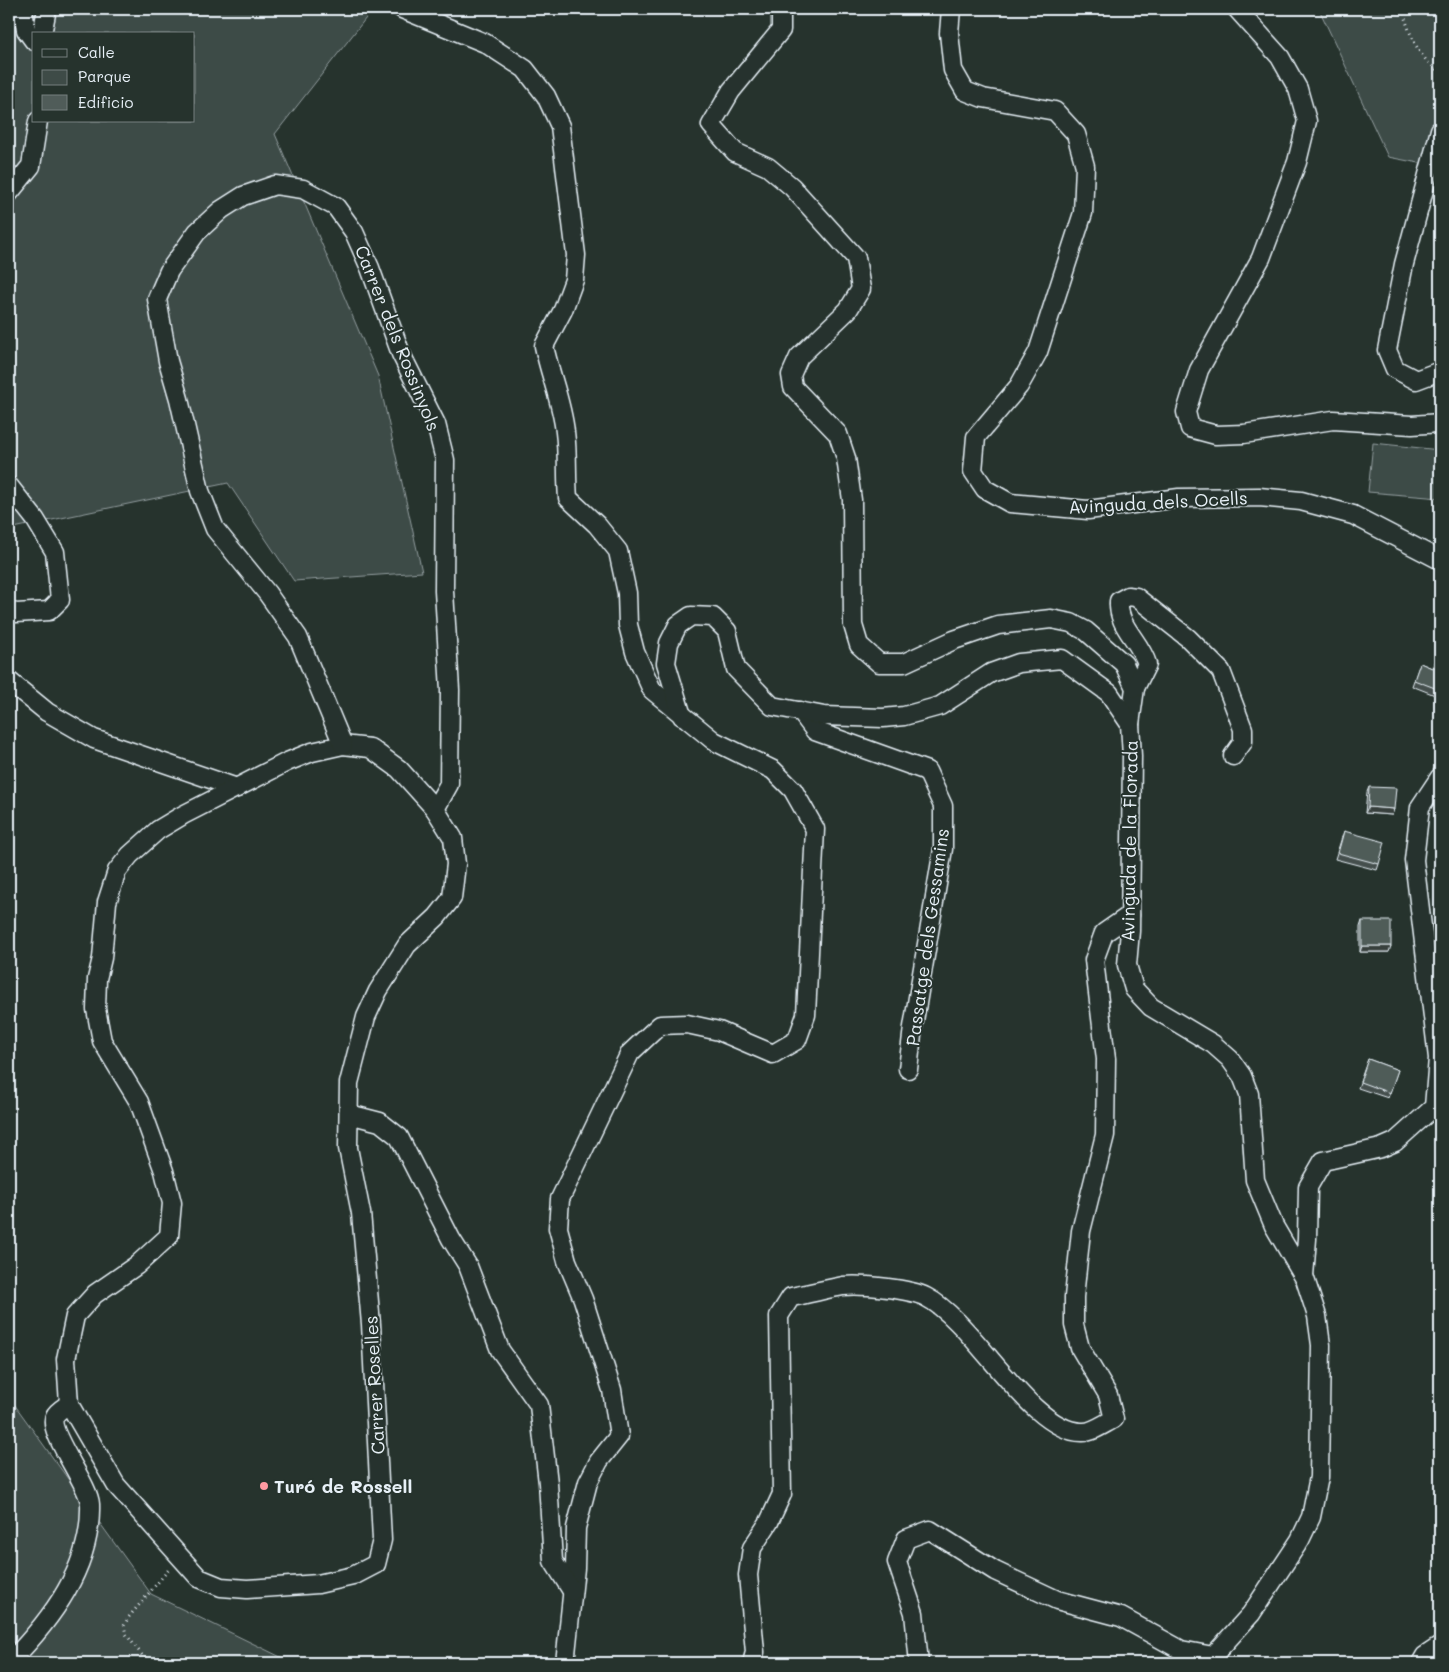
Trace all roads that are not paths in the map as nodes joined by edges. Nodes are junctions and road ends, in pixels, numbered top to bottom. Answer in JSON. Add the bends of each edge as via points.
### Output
{"nodes":[{"id":1,"x":23,"y":9,"type":"edge"},
{"id":2,"x":47,"y":9,"type":"edge"},
{"id":3,"x":402,"y":9,"type":"edge"},
{"id":4,"x":782,"y":9,"type":"edge"},
{"id":5,"x":951,"y":9,"type":"edge"},
{"id":6,"x":1237,"y":9,"type":"edge"},
{"id":7,"x":42,"y":32,"type":"edge"},
{"id":8,"x":32,"y":38,"type":"edge"},
{"id":9,"x":38,"y":122,"type":"edge"},
{"id":10,"x":1440,"y":130,"type":"edge"},
{"id":11,"x":9,"y":193,"type":"edge"},
{"id":12,"x":1440,"y":370,"type":"edge"},
{"id":13,"x":1440,"y":422,"type":"edge"},
{"id":14,"x":9,"y":486,"type":"edge"},
{"id":15,"x":1440,"y":560,"type":"edge"},
{"id":16,"x":9,"y":611,"type":"edge"},
{"id":17,"x":9,"y":681,"type":"edge"},
{"id":18,"x":1135,"y":688,"type":"junction"},
{"id":19,"x":800,"y":712,"type":"junction"},
{"id":20,"x":682,"y":716,"type":"junction"},
{"id":21,"x":1130,"y":724,"type":"junction"},
{"id":22,"x":343,"y":745,"type":"junction"},
{"id":23,"x":1233,"y":756,"type":"dead end"},
{"id":24,"x":1440,"y":777,"type":"edge"},
{"id":25,"x":237,"y":788,"type":"junction"},
{"id":26,"x":435,"y":809,"type":"junction"},
{"id":27,"x":1130,"y":915,"type":"junction"},
{"id":28,"x":908,"y":1069,"type":"dead end"},
{"id":29,"x":348,"y":1114,"type":"junction"},
{"id":30,"x":1304,"y":1276,"type":"junction"},
{"id":31,"x":69,"y":1404,"type":"junction"},
{"id":32,"x":572,"y":1591,"type":"junction"},
{"id":33,"x":1440,"y":1646,"type":"edge"},
{"id":34,"x":9,"y":1663,"type":"edge"},
{"id":35,"x":565,"y":1663,"type":"edge"},
{"id":36,"x":752,"y":1663,"type":"edge"},
{"id":37,"x":919,"y":1663,"type":"edge"},
{"id":38,"x":1421,"y":1663,"type":"edge"}],
"edges":[{"from":1,"to":8,"type":"street","via":[[26,30]]},
{"from":2,"to":7,"type":"street"},
{"from":3,"to":20,"type":"street","via":[[485,43],[525,69],[546,96],[560,126],[576,255],[574,280],[544,346],[564,424],[568,498],[618,550],[635,652],[652,690]]},
{"from":4,"to":18,"type":"street","via":[[781,30],[731,91],[711,124],[735,152],[768,167],[792,188],[856,258],[861,289],[848,310],[799,357],[791,375],[792,387],[838,434],[846,458],[852,500],[853,625],[859,645],[879,663],[904,663],[954,640],[998,625],[1051,619],[1086,631],[1124,664]]},
{"from":5,"to":15,"type":"street","name":"Avinguda dels Ocells","via":[[949,33],[953,70],[965,91],[983,98],[1056,111],[1076,134],[1085,166],[1083,213],[1038,352],[1019,386],[976,438],[973,471],[985,489],[1010,503],[1088,510],[1179,498],[1260,497],[1301,501],[1353,515]]},
{"from":6,"to":13,"type":"street","via":[[1280,57],[1298,89],[1307,121],[1297,162],[1261,258],[1200,370],[1186,412],[1190,428],[1216,435],[1244,434],[1333,420],[1412,425]]},
{"from":9,"to":11,"type":"street","via":[[31,166]]},
{"from":10,"to":12,"type":"street","via":[[1404,264],[1387,350],[1395,369],[1416,380]]},
{"from":14,"to":16,"type":"street","via":[[55,552],[60,600],[49,611]]},
{"from":17,"to":25,"type":"street","via":[[48,712],[94,739]]},
{"from":18,"to":21,"type":"street"},
{"from":18,"to":23,"type":"street","via":[[1147,664],[1143,651],[1118,615],[1119,601],[1128,596],[1136,597],[1188,638],[1221,672],[1243,729],[1243,742]]},
{"from":19,"to":20,"type":"street","name":"Avinguda de la Florada","via":[[772,706],[736,669],[727,630],[713,617],[691,616],[678,625],[669,643],[666,663]]},
{"from":19,"to":21,"type":"street","name":"Avinguda de la Florada","via":[[824,716],[904,716],[940,706],[991,673],[1019,663],[1062,659],[1109,693]]},
{"from":19,"to":28,"type":"street","name":"Passatge dels Gessamins","via":[[815,731],[927,771],[943,806],[943,849]]},
{"from":20,"to":32,"type":"street","via":[[714,741],[773,770],[793,790],[815,829],[806,1015],[797,1040],[774,1054],[719,1031],[687,1024],[660,1025],[630,1053],[560,1199],[558,1228],[612,1390],[619,1436],[599,1461],[588,1482],[576,1528]]},
{"from":21,"to":27,"type":"street","name":"Avinguda de la Florada"},
{"from":22,"to":25,"type":"street","name":"Carrer Roselles","via":[[295,758]]},
{"from":22,"to":26,"type":"street","name":"Carrer Roselles","via":[[370,748],[399,769]]},
{"from":22,"to":26,"type":"street","name":"Carrer dels Rossinyols","via":[[298,637],[215,529],[200,490],[156,299],[169,271],[197,232],[243,196],[275,185],[303,189],[336,207],[354,232],[401,354],[436,424],[445,460],[444,591],[450,690],[449,784]]},
{"from":24,"to":30,"type":"street","via":[[1420,807],[1414,860],[1438,1058],[1434,1107],[1395,1142],[1323,1161],[1308,1187]]},
{"from":25,"to":31,"type":"street","name":"Carrer Roselles","via":[[158,830],[130,855],[117,872],[107,902],[96,989],[102,1041],[140,1102],[164,1170],[172,1203],[170,1236],[137,1265],[95,1294],[75,1316],[66,1359]]},
{"from":26,"to":29,"type":"street","name":"Carrer Roselles","via":[[453,838],[456,864],[452,898],[438,917],[407,945],[378,991],[354,1055]]},
{"from":27,"to":30,"type":"street","name":"Avinguda de la Florada","via":[[1127,965],[1134,989],[1151,1007],[1213,1044],[1230,1059],[1242,1076],[1249,1094],[1255,1180],[1274,1226]]},
{"from":27,"to":36,"type":"street","via":[[1104,933],[1094,960],[1106,1058],[1105,1135],[1081,1231],[1074,1298],[1074,1325],[1080,1348],[1108,1395],[1114,1419],[1084,1433],[1048,1420],[965,1330],[926,1297],[903,1290],[846,1286],[791,1297],[779,1316],[782,1494],[752,1548],[748,1575],[755,1652]]},
{"from":29,"to":31,"type":"street","name":"Carrer Roselles","via":[[348,1148],[360,1213],[371,1324],[382,1540],[376,1564],[353,1576],[318,1584],[248,1589],[221,1587],[199,1578],[116,1485]]},
{"from":29,"to":32,"type":"street","via":[[380,1122],[399,1137],[468,1266],[500,1350],[539,1404],[553,1562]]},
{"from":30,"to":37,"type":"street","via":[[1317,1316],[1321,1345],[1319,1477],[1311,1517],[1300,1540],[1251,1614],[1213,1656],[1180,1650],[1120,1617],[1057,1600],[995,1570],[930,1530],[906,1539],[897,1562],[914,1613]]},
{"from":31,"to":34,"type":"street","via":[[55,1415],[53,1421],[59,1440],[90,1501],[84,1555],[69,1586],[47,1619]]},
{"from":32,"to":35,"type":"street"},
{"from":33,"to":38,"type":"street","via":[[1425,1656]]}]}
